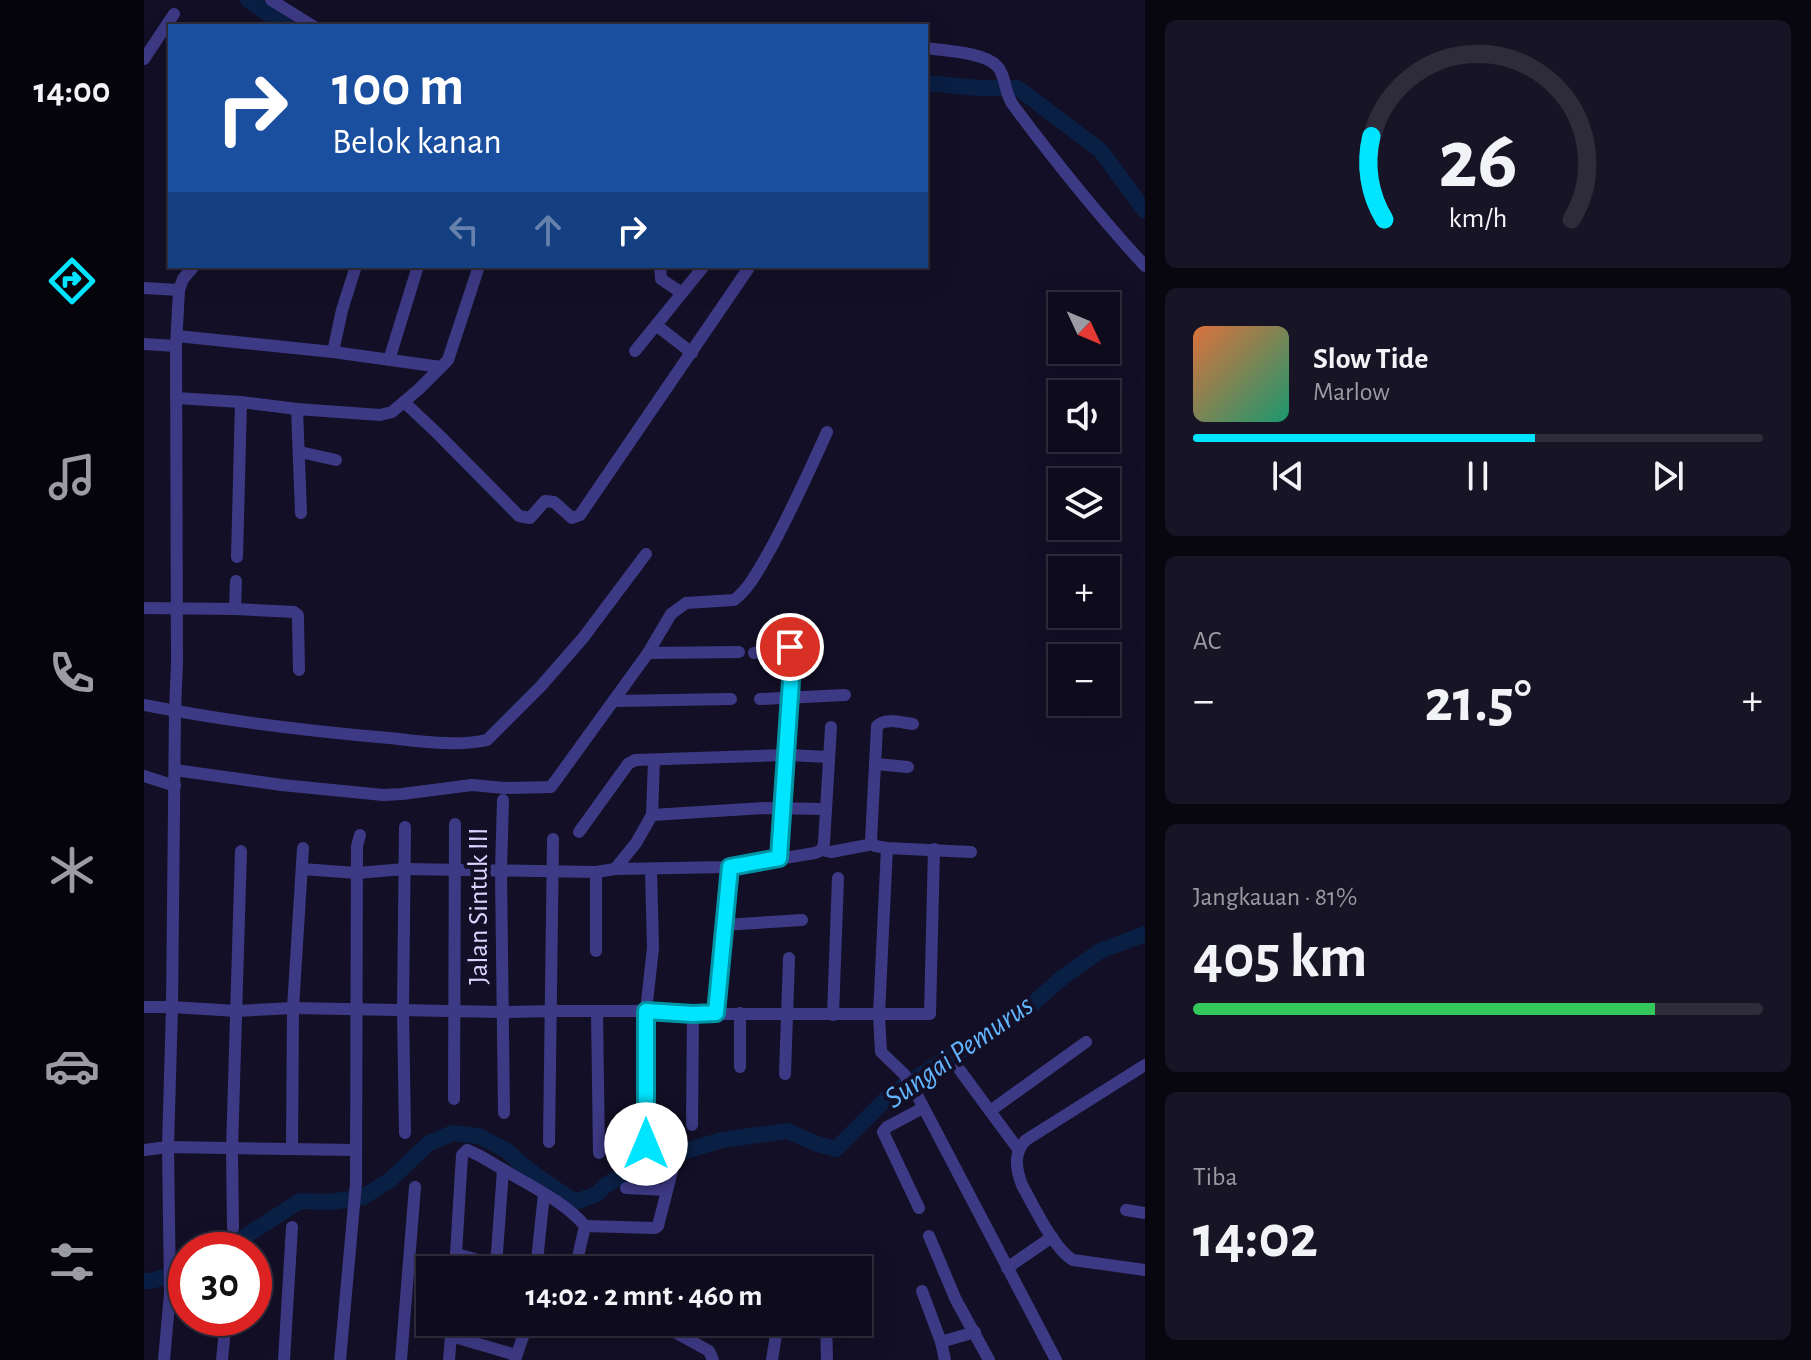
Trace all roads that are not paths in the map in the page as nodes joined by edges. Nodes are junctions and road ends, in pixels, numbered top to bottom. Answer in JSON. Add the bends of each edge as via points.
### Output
{"nodes":[{"id":1,"x":271,"y":0,"type":"edge"},
{"id":2,"x":174,"y":14,"type":"dead end"},
{"id":3,"x":310,"y":24,"type":"edge"},
{"id":4,"x":928,"y":48,"type":"edge"},
{"id":5,"x":144,"y":59,"type":"edge"},
{"id":6,"x":1145,"y":266,"type":"edge"},
{"id":7,"x":192,"y":268,"type":"edge"},
{"id":8,"x":355,"y":268,"type":"edge"},
{"id":9,"x":417,"y":268,"type":"edge"},
{"id":10,"x":478,"y":268,"type":"edge"},
{"id":11,"x":660,"y":268,"type":"edge"},
{"id":12,"x":702,"y":268,"type":"edge"},
{"id":13,"x":748,"y":269,"type":"dead end"},
{"id":14,"x":144,"y":288,"type":"edge"},
{"id":15,"x":179,"y":290,"type":"junction"},
{"id":16,"x":682,"y":293,"type":"junction"},
{"id":17,"x":656,"y":325,"type":"junction"},
{"id":18,"x":177,"y":341,"type":"junction"},
{"id":19,"x":144,"y":344,"type":"edge"},
{"id":20,"x":635,"y":351,"type":"dead end"},
{"id":21,"x":333,"y":352,"type":"junction"},
{"id":22,"x":692,"y":353,"type":"junction"},
{"id":23,"x":389,"y":360,"type":"junction"},
{"id":24,"x":441,"y":367,"type":"junction"},
{"id":25,"x":176,"y":398,"type":"junction"},
{"id":26,"x":241,"y":402,"type":"junction"},
{"id":27,"x":404,"y":402,"type":"junction"},
{"id":28,"x":297,"y":409,"type":"junction"},
{"id":29,"x":827,"y":432,"type":"dead end"},
{"id":30,"x":300,"y":452,"type":"junction"},
{"id":31,"x":336,"y":460,"type":"dead end"},
{"id":32,"x":301,"y":513,"type":"dead end"},
{"id":33,"x":646,"y":554,"type":"dead end"},
{"id":34,"x":237,"y":557,"type":"dead end"},
{"id":35,"x":236,"y":581,"type":"dead end"},
{"id":36,"x":144,"y":608,"type":"edge"},
{"id":37,"x":176,"y":609,"type":"junction"},
{"id":38,"x":235,"y":609,"type":"junction"},
{"id":39,"x":739,"y":652,"type":"dead end"},
{"id":40,"x":648,"y":653,"type":"junction"},
{"id":41,"x":754,"y":653,"type":"dead end"},
{"id":42,"x":299,"y":670,"type":"dead end"},
{"id":43,"x":845,"y":695,"type":"dead end"},
{"id":44,"x":791,"y":698,"type":"junction"},
{"id":45,"x":731,"y":699,"type":"dead end"},
{"id":46,"x":760,"y":699,"type":"dead end"},
{"id":47,"x":614,"y":701,"type":"junction"},
{"id":48,"x":144,"y":705,"type":"edge"},
{"id":49,"x":175,"y":711,"type":"junction"},
{"id":50,"x":913,"y":724,"type":"dead end"},
{"id":51,"x":831,"y":727,"type":"dead end"},
{"id":52,"x":787,"y":755,"type":"junction"},
{"id":53,"x":829,"y":757,"type":"junction"},
{"id":54,"x":654,"y":760,"type":"junction"},
{"id":55,"x":876,"y":764,"type":"junction"},
{"id":56,"x":908,"y":767,"type":"dead end"},
{"id":57,"x":175,"y":770,"type":"junction"},
{"id":58,"x":144,"y":776,"type":"edge"},
{"id":59,"x":175,"y":786,"type":"junction"},
{"id":60,"x":503,"y":800,"type":"dead end"},
{"id":61,"x":784,"y":808,"type":"junction"},
{"id":62,"x":825,"y":809,"type":"junction"},
{"id":63,"x":652,"y":815,"type":"junction"},
{"id":64,"x":455,"y":824,"type":"dead end"},
{"id":65,"x":405,"y":827,"type":"dead end"},
{"id":66,"x":579,"y":832,"type":"dead end"},
{"id":67,"x":360,"y":835,"type":"dead end"},
{"id":68,"x":553,"y":839,"type":"dead end"},
{"id":69,"x":873,"y":844,"type":"junction"},
{"id":70,"x":303,"y":848,"type":"dead end"},
{"id":71,"x":887,"y":848,"type":"junction"},
{"id":72,"x":934,"y":849,"type":"junction"},
{"id":73,"x":822,"y":850,"type":"junction"},
{"id":74,"x":241,"y":851,"type":"dead end"},
{"id":75,"x":971,"y":852,"type":"dead end"},
{"id":76,"x":779,"y":858,"type":"junction"},
{"id":77,"x":730,"y":867,"type":"junction"},
{"id":78,"x":302,"y":869,"type":"junction"},
{"id":79,"x":405,"y":869,"type":"junction"},
{"id":80,"x":615,"y":869,"type":"junction"},
{"id":81,"x":651,"y":869,"type":"junction"},
{"id":82,"x":455,"y":870,"type":"junction"},
{"id":83,"x":501,"y":871,"type":"junction"},
{"id":84,"x":551,"y":871,"type":"junction"},
{"id":85,"x":596,"y":872,"type":"junction"},
{"id":86,"x":357,"y":873,"type":"junction"},
{"id":87,"x":838,"y":878,"type":"dead end"},
{"id":88,"x":802,"y":920,"type":"dead end"},
{"id":89,"x":724,"y":925,"type":"junction"},
{"id":90,"x":596,"y":951,"type":"dead end"},
{"id":91,"x":789,"y":958,"type":"dead end"},
{"id":92,"x":144,"y":1007,"type":"edge"},
{"id":93,"x":172,"y":1007,"type":"junction"},
{"id":94,"x":293,"y":1008,"type":"junction"},
{"id":95,"x":356,"y":1010,"type":"junction"},
{"id":96,"x":403,"y":1010,"type":"junction"},
{"id":97,"x":237,"y":1011,"type":"junction"},
{"id":98,"x":454,"y":1011,"type":"junction"},
{"id":99,"x":551,"y":1011,"type":"junction"},
{"id":100,"x":646,"y":1011,"type":"junction"},
{"id":101,"x":502,"y":1012,"type":"junction"},
{"id":102,"x":597,"y":1012,"type":"junction"},
{"id":103,"x":716,"y":1013,"type":"junction"},
{"id":104,"x":740,"y":1013,"type":"junction"},
{"id":105,"x":693,"y":1014,"type":"junction"},
{"id":106,"x":788,"y":1014,"type":"junction"},
{"id":107,"x":879,"y":1014,"type":"junction"},
{"id":108,"x":833,"y":1015,"type":"junction"},
{"id":109,"x":1086,"y":1042,"type":"dead end"},
{"id":110,"x":1145,"y":1065,"type":"edge"},
{"id":111,"x":740,"y":1067,"type":"dead end"},
{"id":112,"x":959,"y":1069,"type":"dead end"},
{"id":113,"x":785,"y":1074,"type":"dead end"},
{"id":114,"x":454,"y":1099,"type":"dead end"},
{"id":115,"x":923,"y":1108,"type":"junction"},
{"id":116,"x":990,"y":1111,"type":"junction"},
{"id":117,"x":504,"y":1113,"type":"dead end"},
{"id":118,"x":692,"y":1125,"type":"dead end"},
{"id":119,"x":405,"y":1133,"type":"dead end"},
{"id":120,"x":549,"y":1142,"type":"dead end"},
{"id":121,"x":646,"y":1144,"type":"dead end"},
{"id":122,"x":168,"y":1147,"type":"junction"},
{"id":123,"x":232,"y":1149,"type":"junction"},
{"id":124,"x":292,"y":1149,"type":"junction"},
{"id":125,"x":1018,"y":1149,"type":"junction"},
{"id":126,"x":144,"y":1150,"type":"edge"},
{"id":127,"x":355,"y":1150,"type":"junction"},
{"id":128,"x":599,"y":1153,"type":"dead end"},
{"id":129,"x":503,"y":1170,"type":"junction"},
{"id":130,"x":672,"y":1171,"type":"dead end"},
{"id":131,"x":415,"y":1187,"type":"dead end"},
{"id":132,"x":626,"y":1188,"type":"dead end"},
{"id":133,"x":667,"y":1190,"type":"junction"},
{"id":134,"x":544,"y":1194,"type":"junction"},
{"id":135,"x":919,"y":1208,"type":"dead end"},
{"id":136,"x":1126,"y":1210,"type":"dead end"},
{"id":137,"x":1145,"y":1213,"type":"edge"},
{"id":138,"x":585,"y":1226,"type":"junction"},
{"id":139,"x":292,"y":1227,"type":"dead end"},
{"id":140,"x":233,"y":1228,"type":"dead end"},
{"id":141,"x":929,"y":1236,"type":"dead end"},
{"id":142,"x":1052,"y":1237,"type":"junction"},
{"id":143,"x":457,"y":1254,"type":"joint"},
{"id":144,"x":464,"y":1256,"type":"edge"},
{"id":145,"x":497,"y":1256,"type":"edge"},
{"id":146,"x":537,"y":1256,"type":"edge"},
{"id":147,"x":578,"y":1256,"type":"edge"},
{"id":148,"x":1007,"y":1268,"type":"junction"},
{"id":149,"x":1145,"y":1270,"type":"edge"},
{"id":150,"x":922,"y":1291,"type":"dead end"},
{"id":151,"x":975,"y":1332,"type":"junction"},
{"id":152,"x":224,"y":1336,"type":"edge"},
{"id":153,"x":451,"y":1336,"type":"joint"},
{"id":154,"x":523,"y":1336,"type":"edge"},
{"id":155,"x":690,"y":1336,"type":"edge"},
{"id":156,"x":776,"y":1336,"type":"edge"},
{"id":157,"x":826,"y":1336,"type":"edge"},
{"id":158,"x":941,"y":1342,"type":"junction"},
{"id":159,"x":516,"y":1357,"type":"edge"},
{"id":160,"x":164,"y":1360,"type":"edge"},
{"id":161,"x":222,"y":1360,"type":"edge"},
{"id":162,"x":284,"y":1360,"type":"edge"},
{"id":163,"x":340,"y":1360,"type":"edge"},
{"id":164,"x":401,"y":1360,"type":"edge"},
{"id":165,"x":449,"y":1360,"type":"edge"},
{"id":166,"x":713,"y":1360,"type":"edge"},
{"id":167,"x":772,"y":1360,"type":"edge"},
{"id":168,"x":827,"y":1360,"type":"edge"},
{"id":169,"x":945,"y":1360,"type":"edge"},
{"id":170,"x":989,"y":1360,"type":"edge"},
{"id":171,"x":1056,"y":1360,"type":"edge"}],
"edges":[{"from":1,"to":3,"type":"street"},
{"from":2,"to":5,"type":"street"},
{"from":4,"to":6,"type":"street","via":[[991,61],[999,68],[1008,98]]},
{"from":7,"to":15,"type":"street"},
{"from":8,"to":21,"type":"street"},
{"from":9,"to":23,"type":"street"},
{"from":10,"to":24,"type":"street","via":[[450,356]]},
{"from":11,"to":16,"type":"street","via":[[661,279]]},
{"from":12,"to":16,"type":"street"},
{"from":13,"to":22,"type":"street"},
{"from":14,"to":15,"type":"street"},
{"from":15,"to":18,"type":"street"},
{"from":16,"to":17,"type":"street"},
{"from":17,"to":20,"type":"street"},
{"from":17,"to":22,"type":"street"},
{"from":18,"to":19,"type":"street"},
{"from":18,"to":21,"type":"street"},
{"from":18,"to":25,"type":"street"},
{"from":21,"to":23,"type":"street"},
{"from":22,"to":27,"type":"street","via":[[580,515],[572,518],[550,501],[530,518],[519,516]]},
{"from":23,"to":24,"type":"street"},
{"from":24,"to":27,"type":"street"},
{"from":25,"to":26,"type":"street"},
{"from":25,"to":37,"type":"street"},
{"from":26,"to":28,"type":"street"},
{"from":26,"to":34,"type":"street"},
{"from":27,"to":28,"type":"street","via":[[380,415]]},
{"from":28,"to":30,"type":"street"},
{"from":29,"to":40,"type":"street","via":[[787,518],[746,588],[734,600],[679,607]]},
{"from":30,"to":31,"type":"street"},
{"from":30,"to":32,"type":"street"},
{"from":33,"to":49,"type":"street","via":[[583,638],[487,740],[431,742]]},
{"from":35,"to":38,"type":"street"},
{"from":36,"to":37,"type":"street"},
{"from":37,"to":38,"type":"street"},
{"from":37,"to":49,"type":"street"},
{"from":38,"to":42,"type":"street","via":[[296,613]]},
{"from":39,"to":40,"type":"street"},
{"from":40,"to":47,"type":"street"},
{"from":41,"to":44,"type":"street","via":[[792,648]]},
{"from":43,"to":44,"type":"street"},
{"from":44,"to":46,"type":"street"},
{"from":44,"to":52,"type":"street"},
{"from":45,"to":47,"type":"street"},
{"from":47,"to":57,"type":"street","via":[[551,787],[472,785],[383,795]]},
{"from":48,"to":49,"type":"street"},
{"from":49,"to":57,"type":"street"},
{"from":50,"to":55,"type":"street","via":[[879,724]]},
{"from":51,"to":53,"type":"street"},
{"from":52,"to":53,"type":"street"},
{"from":52,"to":54,"type":"street"},
{"from":52,"to":61,"type":"street"},
{"from":53,"to":62,"type":"street"},
{"from":54,"to":63,"type":"street"},
{"from":54,"to":66,"type":"street","via":[[628,764]]},
{"from":55,"to":56,"type":"street"},
{"from":55,"to":69,"type":"street"},
{"from":57,"to":59,"type":"street"},
{"from":58,"to":59,"type":"street"},
{"from":59,"to":93,"type":"street"},
{"from":60,"to":83,"type":"street","name":"Jalan Sintuk III"},
{"from":61,"to":62,"type":"street"},
{"from":61,"to":63,"type":"street"},
{"from":61,"to":76,"type":"street"},
{"from":62,"to":73,"type":"street"},
{"from":63,"to":80,"type":"street"},
{"from":64,"to":82,"type":"street"},
{"from":65,"to":79,"type":"street"},
{"from":67,"to":86,"type":"street"},
{"from":68,"to":84,"type":"street"},
{"from":69,"to":71,"type":"street"},
{"from":69,"to":73,"type":"street"},
{"from":70,"to":78,"type":"street"},
{"from":71,"to":72,"type":"street"},
{"from":71,"to":107,"type":"street"},
{"from":72,"to":75,"type":"street"},
{"from":72,"to":107,"type":"street","via":[[930,1014]]},
{"from":73,"to":76,"type":"street"},
{"from":74,"to":97,"type":"street"},
{"from":76,"to":77,"type":"street"},
{"from":77,"to":81,"type":"street"},
{"from":77,"to":89,"type":"street"},
{"from":78,"to":86,"type":"street"},
{"from":78,"to":94,"type":"street"},
{"from":79,"to":82,"type":"street"},
{"from":79,"to":86,"type":"street"},
{"from":79,"to":96,"type":"street"},
{"from":80,"to":81,"type":"street"},
{"from":80,"to":85,"type":"street"},
{"from":81,"to":100,"type":"street","via":[[653,948]]},
{"from":82,"to":83,"type":"street"},
{"from":82,"to":98,"type":"street"},
{"from":83,"to":84,"type":"street"},
{"from":83,"to":101,"type":"street","name":"Jalan Sintuk III"},
{"from":84,"to":85,"type":"street"},
{"from":84,"to":99,"type":"street"},
{"from":85,"to":90,"type":"street"},
{"from":86,"to":95,"type":"street"},
{"from":87,"to":108,"type":"street"},
{"from":88,"to":89,"type":"street"},
{"from":89,"to":103,"type":"street"},
{"from":91,"to":106,"type":"street"},
{"from":92,"to":93,"type":"street"},
{"from":93,"to":97,"type":"street"},
{"from":93,"to":122,"type":"street"},
{"from":94,"to":95,"type":"street"},
{"from":94,"to":97,"type":"street"},
{"from":94,"to":124,"type":"street"},
{"from":95,"to":96,"type":"street"},
{"from":95,"to":127,"type":"street"},
{"from":96,"to":98,"type":"street"},
{"from":96,"to":119,"type":"street"},
{"from":97,"to":123,"type":"street"},
{"from":98,"to":101,"type":"street"},
{"from":98,"to":114,"type":"street"},
{"from":99,"to":101,"type":"street"},
{"from":99,"to":102,"type":"street"},
{"from":99,"to":120,"type":"street"},
{"from":100,"to":102,"type":"street"},
{"from":100,"to":105,"type":"street"},
{"from":100,"to":121,"type":"street"},
{"from":101,"to":117,"type":"street","name":"Jalan Sintuk III"},
{"from":102,"to":128,"type":"street"},
{"from":103,"to":104,"type":"street"},
{"from":103,"to":105,"type":"street"},
{"from":104,"to":106,"type":"street"},
{"from":104,"to":111,"type":"street"},
{"from":105,"to":118,"type":"street"},
{"from":106,"to":108,"type":"street"},
{"from":106,"to":113,"type":"street"},
{"from":107,"to":108,"type":"street"},
{"from":107,"to":115,"type":"street","via":[[881,1052],[904,1074]]},
{"from":109,"to":116,"type":"street"},
{"from":110,"to":125,"type":"street"},
{"from":112,"to":116,"type":"street"},
{"from":115,"to":135,"type":"street","via":[[883,1132]]},
{"from":115,"to":148,"type":"street"},
{"from":116,"to":125,"type":"street"},
{"from":122,"to":123,"type":"street"},
{"from":122,"to":126,"type":"street"},
{"from":122,"to":160,"type":"street","via":[[170,1293]]},
{"from":123,"to":124,"type":"street"},
{"from":123,"to":140,"type":"street"},
{"from":124,"to":127,"type":"street"},
{"from":125,"to":142,"type":"street","via":[[1022,1185]]},
{"from":127,"to":163,"type":"street"},
{"from":129,"to":134,"type":"street"},
{"from":129,"to":143,"type":"street","via":[[464,1151]]},
{"from":129,"to":145,"type":"street"},
{"from":130,"to":133,"type":"street"},
{"from":131,"to":164,"type":"street"},
{"from":132,"to":133,"type":"street"},
{"from":133,"to":138,"type":"street","via":[[655,1228]]},
{"from":134,"to":138,"type":"street"},
{"from":134,"to":146,"type":"street"},
{"from":136,"to":137,"type":"street"},
{"from":138,"to":147,"type":"street"},
{"from":139,"to":162,"type":"street"},
{"from":141,"to":151,"type":"street"},
{"from":142,"to":148,"type":"street"},
{"from":142,"to":149,"type":"street","via":[[1073,1260]]},
{"from":143,"to":144,"type":"street"},
{"from":148,"to":171,"type":"street"},
{"from":150,"to":158,"type":"street"},
{"from":151,"to":158,"type":"street"},
{"from":151,"to":170,"type":"street"},
{"from":152,"to":161,"type":"street"},
{"from":153,"to":159,"type":"street"},
{"from":153,"to":165,"type":"street"},
{"from":154,"to":159,"type":"street"},
{"from":155,"to":166,"type":"street"},
{"from":156,"to":167,"type":"street"},
{"from":157,"to":168,"type":"street"},
{"from":158,"to":169,"type":"street"}]}
